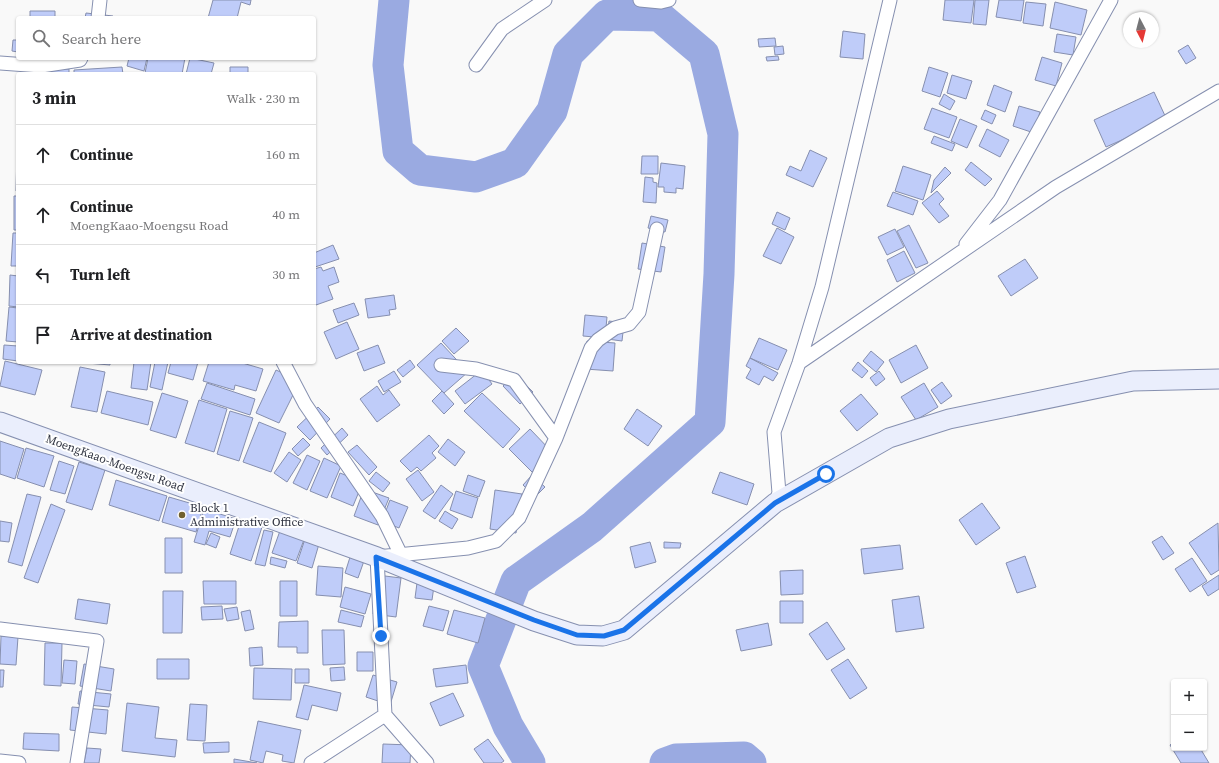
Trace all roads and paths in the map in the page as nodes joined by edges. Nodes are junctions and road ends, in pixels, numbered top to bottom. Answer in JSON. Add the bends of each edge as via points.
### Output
{"nodes":[{"id":1,"x":100,"y":0,"type":"edge"},
{"id":2,"x":545,"y":0,"type":"edge"},
{"id":3,"x":640,"y":0,"type":"edge"},
{"id":4,"x":669,"y":0,"type":"edge"},
{"id":5,"x":890,"y":0,"type":"edge"},
{"id":6,"x":1111,"y":0,"type":"edge"},
{"id":7,"x":98,"y":16,"type":"edge"},
{"id":8,"x":71,"y":60,"type":"edge"},
{"id":9,"x":0,"y":63,"type":"edge"},
{"id":10,"x":476,"y":65,"type":"dead end"},
{"id":11,"x":1219,"y":91,"type":"edge"},
{"id":12,"x":657,"y":229,"type":"dead end"},
{"id":13,"x":957,"y":254,"type":"junction"},
{"id":14,"x":799,"y":363,"type":"junction"},
{"id":15,"x":284,"y":364,"type":"edge"},
{"id":16,"x":441,"y":365,"type":"dead end"},
{"id":17,"x":1219,"y":379,"type":"edge"},
{"id":18,"x":0,"y":422,"type":"edge"},
{"id":19,"x":556,"y":438,"type":"junction"},
{"id":20,"x":775,"y":503,"type":"junction"},
{"id":21,"x":401,"y":555,"type":"junction"},
{"id":22,"x":376,"y":557,"type":"junction"},
{"id":23,"x":0,"y":630,"type":"edge"},
{"id":24,"x":385,"y":715,"type":"junction"},
{"id":25,"x":0,"y":761,"type":"edge"},
{"id":26,"x":19,"y":763,"type":"edge"},
{"id":27,"x":77,"y":763,"type":"edge"},
{"id":28,"x":311,"y":763,"type":"edge"},
{"id":29,"x":427,"y":763,"type":"edge"}],
"edges":[{"from":1,"to":7,"type":"street"},
{"from":2,"to":10,"type":"street","via":[[502,29]]},
{"from":3,"to":4,"type":"street"},
{"from":5,"to":14,"type":"street","via":[[822,287]]},
{"from":6,"to":13,"type":"street","via":[[1000,200]]},
{"from":8,"to":9,"type":"street","via":[[41,66]]},
{"from":11,"to":13,"type":"street","via":[[1056,187]]},
{"from":12,"to":19,"type":"street","via":[[639,312],[629,324],[615,328],[591,348]]},
{"from":13,"to":14,"type":"street"},
{"from":14,"to":20,"type":"street","via":[[774,432],[779,493]]},
{"from":15,"to":21,"type":"street","via":[[305,404],[382,516]]},
{"from":16,"to":19,"type":"street","via":[[476,369],[514,380]]},
{"from":17,"to":20,"type":"main road","name":"MoengKaao-Moengsu Road","via":[[1133,381],[949,419],[889,438]]},
{"from":18,"to":22,"type":"main road","name":"MoengKaao-Moengsu Road"},
{"from":19,"to":21,"type":"street","via":[[519,518],[496,541],[468,548]]},
{"from":20,"to":22,"type":"main road","name":"MoengKaao-Moengsu Road","via":[[624,630],[604,636],[577,635]]},
{"from":21,"to":22,"type":"street"},
{"from":22,"to":24,"type":"street"},
{"from":23,"to":27,"type":"street","via":[[98,641]]},
{"from":24,"to":28,"type":"street"},
{"from":24,"to":29,"type":"street"},
{"from":25,"to":26,"type":"street"}]}
